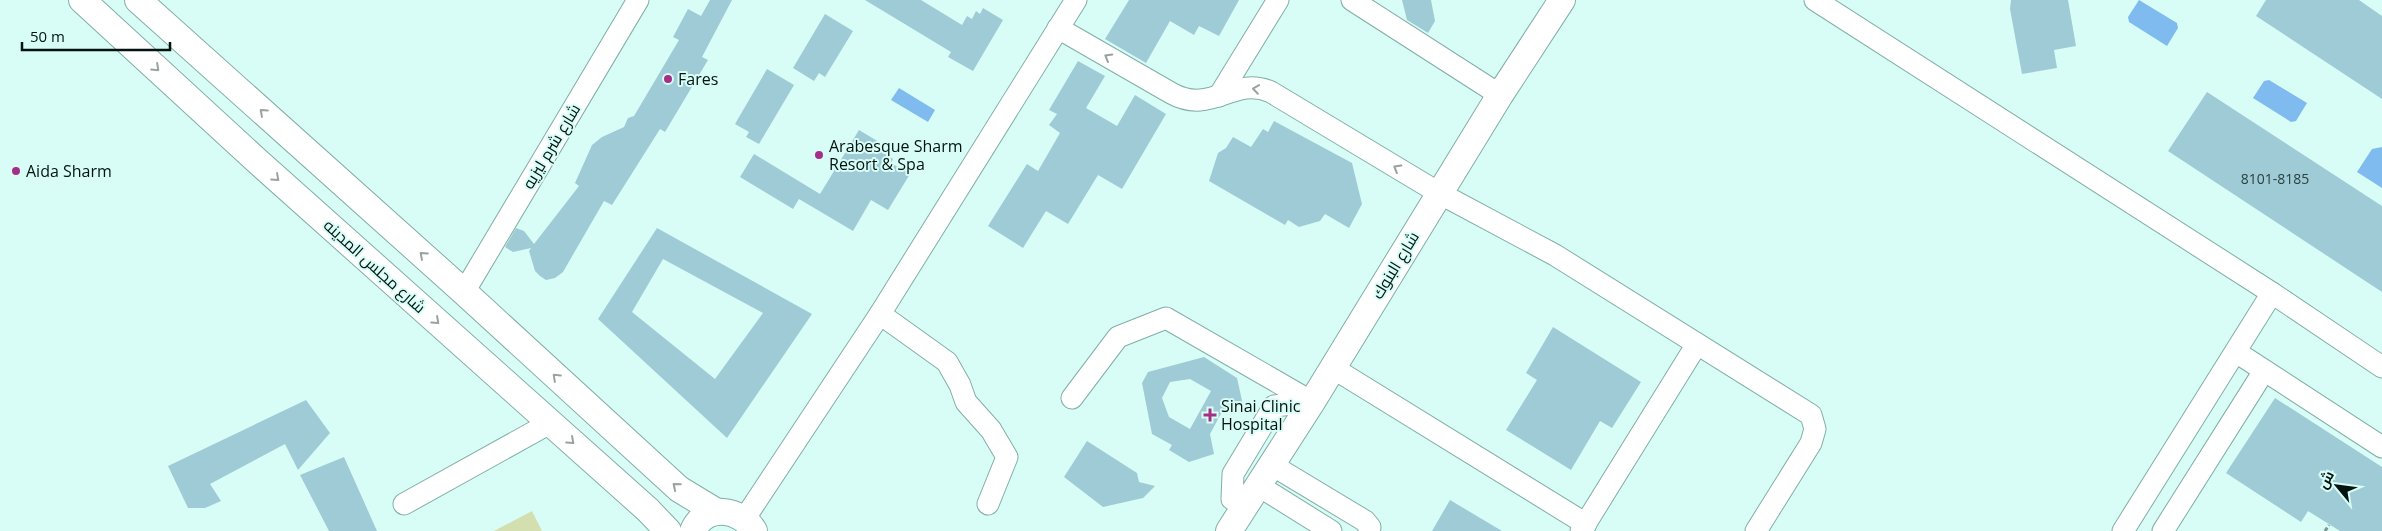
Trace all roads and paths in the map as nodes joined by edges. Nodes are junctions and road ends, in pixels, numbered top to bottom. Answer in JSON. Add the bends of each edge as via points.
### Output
{"nodes":[{"id":1,"x":82,"y":0,"type":"edge"},
{"id":2,"x":138,"y":0,"type":"edge"},
{"id":3,"x":638,"y":0,"type":"edge"},
{"id":4,"x":1076,"y":0,"type":"edge"},
{"id":5,"x":1278,"y":0,"type":"edge"},
{"id":6,"x":1352,"y":0,"type":"edge"},
{"id":7,"x":1562,"y":0,"type":"edge"},
{"id":8,"x":1815,"y":0,"type":"edge"},
{"id":9,"x":1058,"y":28,"type":"junction"},
{"id":10,"x":1500,"y":95,"type":"junction"},
{"id":11,"x":1219,"y":96,"type":"junction"},
{"id":12,"x":1439,"y":193,"type":"junction"},
{"id":13,"x":464,"y":292,"type":"junction"},
{"id":14,"x":2272,"y":293,"type":"junction"},
{"id":15,"x":880,"y":314,"type":"junction"},
{"id":16,"x":1698,"y":344,"type":"junction"},
{"id":17,"x":2236,"y":352,"type":"junction"},
{"id":18,"x":2382,"y":367,"type":"edge"},
{"id":19,"x":1333,"y":368,"type":"junction"},
{"id":20,"x":2264,"y":371,"type":"junction"},
{"id":21,"x":1072,"y":398,"type":"dead end"},
{"id":22,"x":1312,"y":402,"type":"junction"},
{"id":23,"x":550,"y":423,"type":"junction"},
{"id":24,"x":2382,"y":447,"type":"edge"},
{"id":25,"x":1259,"y":486,"type":"junction"},
{"id":26,"x":404,"y":504,"type":"dead end"},
{"id":27,"x":988,"y":504,"type":"dead end"},
{"id":28,"x":717,"y":512,"type":"junction"},
{"id":29,"x":750,"y":525,"type":"edge"},
{"id":30,"x":2329,"y":525,"type":"dead end"},
{"id":31,"x":1584,"y":528,"type":"edge"},
{"id":32,"x":668,"y":531,"type":"edge"},
{"id":33,"x":694,"y":531,"type":"edge"},
{"id":34,"x":1229,"y":531,"type":"edge"},
{"id":35,"x":1331,"y":531,"type":"edge"},
{"id":36,"x":1368,"y":531,"type":"edge"},
{"id":37,"x":1756,"y":531,"type":"edge"},
{"id":38,"x":2123,"y":531,"type":"edge"},
{"id":39,"x":2164,"y":531,"type":"edge"},
{"id":40,"x":2325,"y":531,"type":"edge"}],
"edges":[{"from":1,"to":23,"type":"main road","name":"شارع مجلس المدينه","one_way":true},
{"from":13,"to":2,"type":"main road","one_way":true},
{"from":3,"to":13,"type":"street","name":"شارع شرم ليزيه"},
{"from":4,"to":9,"type":"street"},
{"from":5,"to":11,"type":"street"},
{"from":6,"to":10,"type":"street"},
{"from":7,"to":10,"type":"main road","name":"شارع البنوك"},
{"from":8,"to":14,"type":"street"},
{"from":11,"to":9,"type":"street","one_way":true,"via":[[1197,101],[1179,98]]},
{"from":9,"to":15,"type":"street"},
{"from":10,"to":12,"type":"main road","name":"شارع البنوك"},
{"from":12,"to":11,"type":"street","one_way":true,"via":[[1262,88],[1243,88]]},
{"from":12,"to":16,"type":"street","via":[[1555,255]]},
{"from":12,"to":19,"type":"main road","name":"شارع البنوك"},
{"from":28,"to":13,"type":"main road","one_way":true,"via":[[679,489]]},
{"from":14,"to":17,"type":"street"},
{"from":14,"to":18,"type":"street"},
{"from":15,"to":27,"type":"street","via":[[947,362],[966,402],[991,430],[1007,458]]},
{"from":15,"to":29,"type":"street"},
{"from":16,"to":31,"type":"street"},
{"from":16,"to":37,"type":"street","via":[[1812,415],[1815,428],[1811,443]]},
{"from":17,"to":20,"type":"street"},
{"from":17,"to":38,"type":"street"},
{"from":19,"to":22,"type":"main road","name":"شارع البنوك"},
{"from":19,"to":31,"type":"street"},
{"from":20,"to":24,"type":"street"},
{"from":20,"to":39,"type":"street"},
{"from":21,"to":22,"type":"street","via":[[1118,337],[1166,318]]},
{"from":22,"to":25,"type":"main road","name":"شارع البنوك"},
{"from":22,"to":25,"type":"street","via":[[1274,406],[1233,474],[1232,499]]},
{"from":23,"to":26,"type":"street"},
{"from":23,"to":32,"type":"main road","name":"شارع مجلس المدينه","one_way":true},
{"from":25,"to":34,"type":"main road","name":"شارع البنوك"},
{"from":25,"to":35,"type":"street"},
{"from":25,"to":36,"type":"street","via":[[1365,521],[1370,527]]},
{"from":28,"to":29,"type":"main road","via":[[727,511]]},
{"from":28,"to":33,"type":"main road","via":[[705,517]]},
{"from":30,"to":40,"type":"path"}]}
